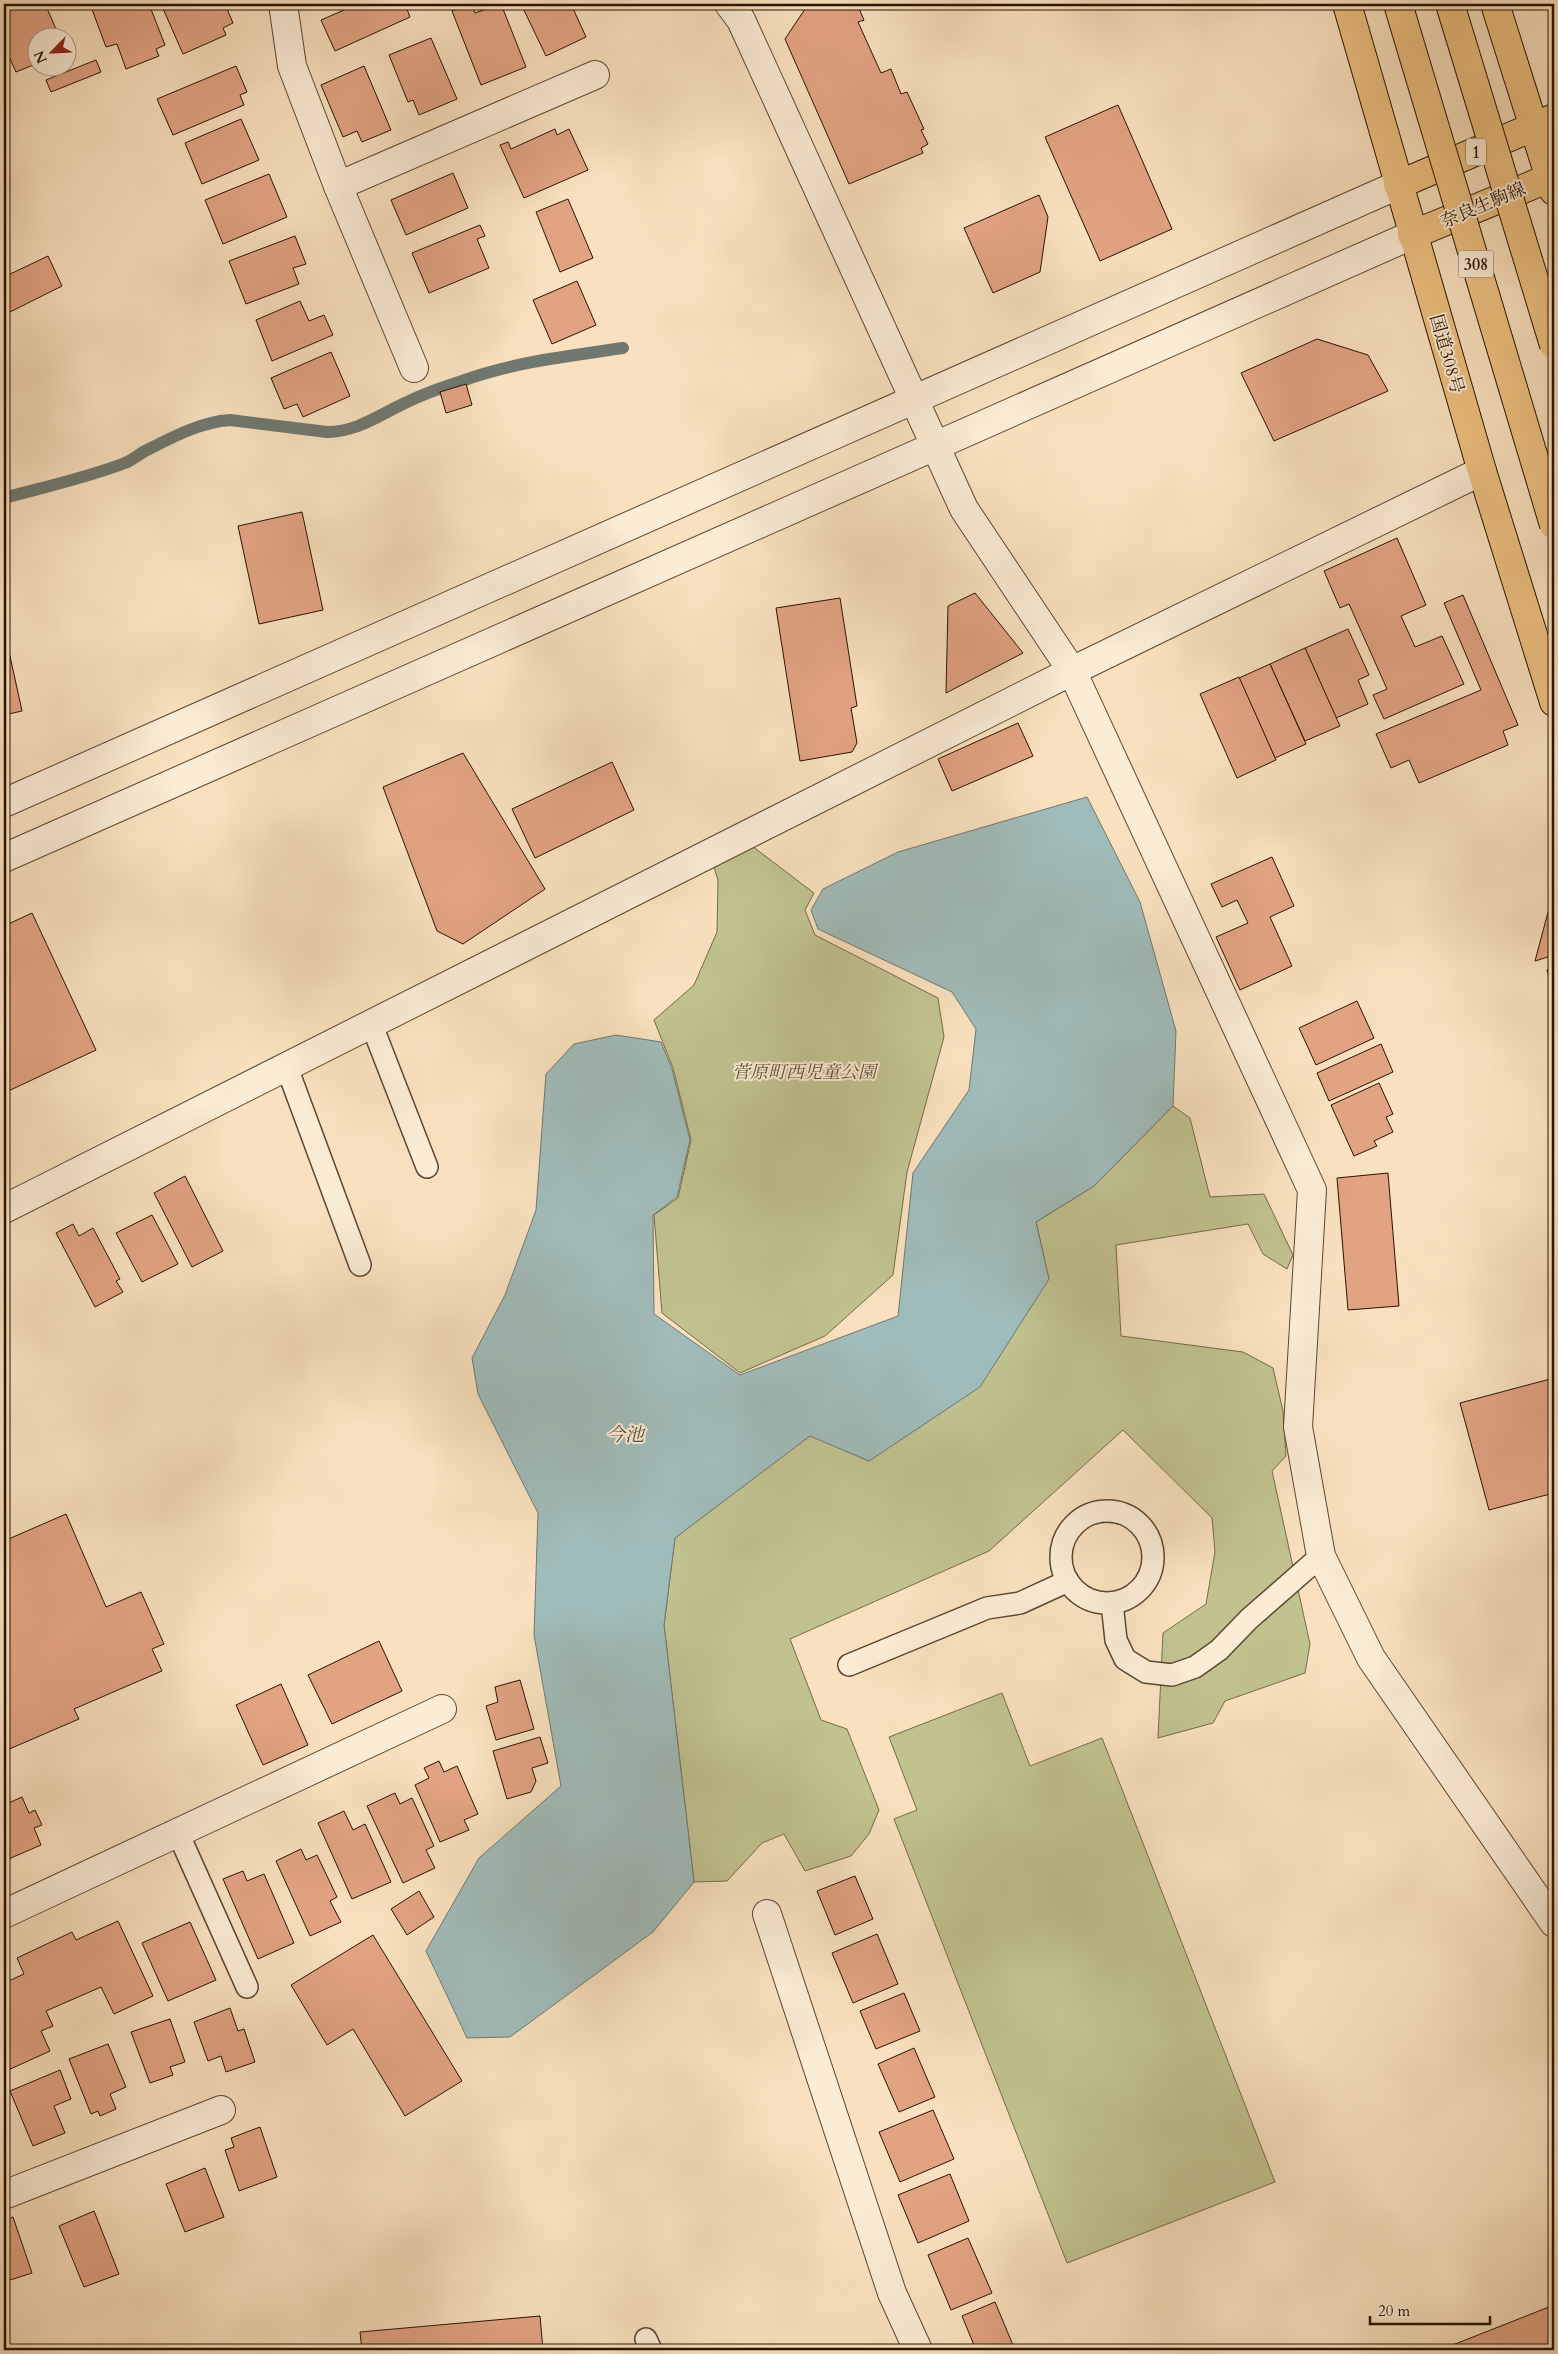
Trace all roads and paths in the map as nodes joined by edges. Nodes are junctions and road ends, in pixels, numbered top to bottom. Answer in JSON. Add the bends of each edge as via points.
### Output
{"nodes":[{"id":1,"x":283,"y":4,"type":"edge"},
{"id":2,"x":729,"y":4,"type":"edge"},
{"id":3,"x":1347,"y":4,"type":"edge"},
{"id":4,"x":1398,"y":4,"type":"edge"},
{"id":5,"x":1450,"y":4,"type":"edge"},
{"id":6,"x":1495,"y":4,"type":"edge"},
{"id":7,"x":595,"y":75,"type":"dead end"},
{"id":8,"x":1544,"y":123,"type":"edge"},
{"id":9,"x":1553,"y":182,"type":"edge"},
{"id":10,"x":1398,"y":185,"type":"junction"},
{"id":11,"x":338,"y":186,"type":"junction"},
{"id":12,"x":1412,"y":235,"type":"junction"},
{"id":13,"x":1554,"y":345,"type":"edge"},
{"id":14,"x":414,"y":368,"type":"dead end"},
{"id":15,"x":914,"y":400,"type":"junction"},
{"id":16,"x":936,"y":446,"type":"junction"},
{"id":17,"x":1482,"y":471,"type":"junction"},
{"id":18,"x":1554,"y":525,"type":"edge"},
{"id":19,"x":1072,"y":671,"type":"junction"},
{"id":20,"x":1554,"y":702,"type":"edge"},
{"id":21,"x":4,"y":803,"type":"edge"},
{"id":22,"x":4,"y":858,"type":"edge"},
{"id":23,"x":370,"y":1023,"type":"junction"},
{"id":24,"x":286,"y":1065,"type":"junction"},
{"id":25,"x":427,"y":1167,"type":"dead end"},
{"id":26,"x":4,"y":1209,"type":"edge"},
{"id":27,"x":360,"y":1265,"type":"dead end"},
{"id":28,"x":1321,"y":1556,"type":"junction"},
{"id":29,"x":1068,"y":1581,"type":"junction"},
{"id":30,"x":1112,"y":1603,"type":"junction"},
{"id":31,"x":849,"y":1665,"type":"dead end"},
{"id":32,"x":442,"y":1709,"type":"dead end"},
{"id":33,"x":178,"y":1832,"type":"junction"},
{"id":34,"x":4,"y":1914,"type":"edge"},
{"id":35,"x":767,"y":1914,"type":"dead end"},
{"id":36,"x":1554,"y":1923,"type":"edge"},
{"id":37,"x":247,"y":1987,"type":"dead end"},
{"id":38,"x":221,"y":2110,"type":"dead end"},
{"id":39,"x":4,"y":2195,"type":"edge"},
{"id":40,"x":918,"y":2350,"type":"edge"}],
"edges":[{"from":1,"to":11,"type":"street","via":[[292,66]]},
{"from":2,"to":15,"type":"street","via":[[741,20]]},
{"from":3,"to":10,"type":"main road","name":"国道308号"},
{"from":4,"to":18,"type":"main road","number":"308","bridge":true},
{"from":5,"to":13,"type":"main road","bridge":true},
{"from":6,"to":8,"type":"main road"},
{"from":7,"to":11,"type":"street"},
{"from":8,"to":9,"type":"main road"},
{"from":8,"to":10,"type":"main road","number":"1"},
{"from":9,"to":12,"type":"main road","name":"奈良生駒線"},
{"from":10,"to":12,"type":"main road","name":"国道308号"},
{"from":10,"to":15,"type":"street"},
{"from":11,"to":14,"type":"street"},
{"from":12,"to":16,"type":"street"},
{"from":12,"to":17,"type":"main road","name":"国道308号"},
{"from":15,"to":16,"type":"street"},
{"from":15,"to":21,"type":"street"},
{"from":16,"to":19,"type":"street","via":[[964,509]]},
{"from":16,"to":22,"type":"street"},
{"from":17,"to":19,"type":"street"},
{"from":17,"to":20,"type":"main road","name":"国道308号"},
{"from":19,"to":23,"type":"street"},
{"from":19,"to":28,"type":"street","via":[[1312,1190],[1298,1427]]},
{"from":23,"to":24,"type":"street"},
{"from":23,"to":25,"type":"lane"},
{"from":24,"to":26,"type":"street"},
{"from":24,"to":27,"type":"lane"},
{"from":28,"to":30,"type":"lane","via":[[1249,1618],[1219,1650],[1195,1667],[1172,1675],[1146,1672],[1125,1659],[1116,1640]]},
{"from":28,"to":36,"type":"street","via":[[1371,1658]]},
{"from":29,"to":30,"type":"lane","via":[[1081,1595],[1096,1602]]},
{"from":29,"to":30,"type":"lane","via":[[1062,1566],[1061,1550],[1066,1535],[1079,1520],[1093,1512],[1109,1510],[1127,1515],[1140,1524],[1149,1537],[1153,1554],[1151,1570],[1144,1585],[1132,1596]]},
{"from":29,"to":31,"type":"lane","via":[[1020,1603],[987,1608]]},
{"from":32,"to":33,"type":"street"},
{"from":33,"to":34,"type":"street"},
{"from":33,"to":37,"type":"lane"},
{"from":35,"to":40,"type":"street","via":[[892,2293]]},
{"from":38,"to":39,"type":"street"}]}
